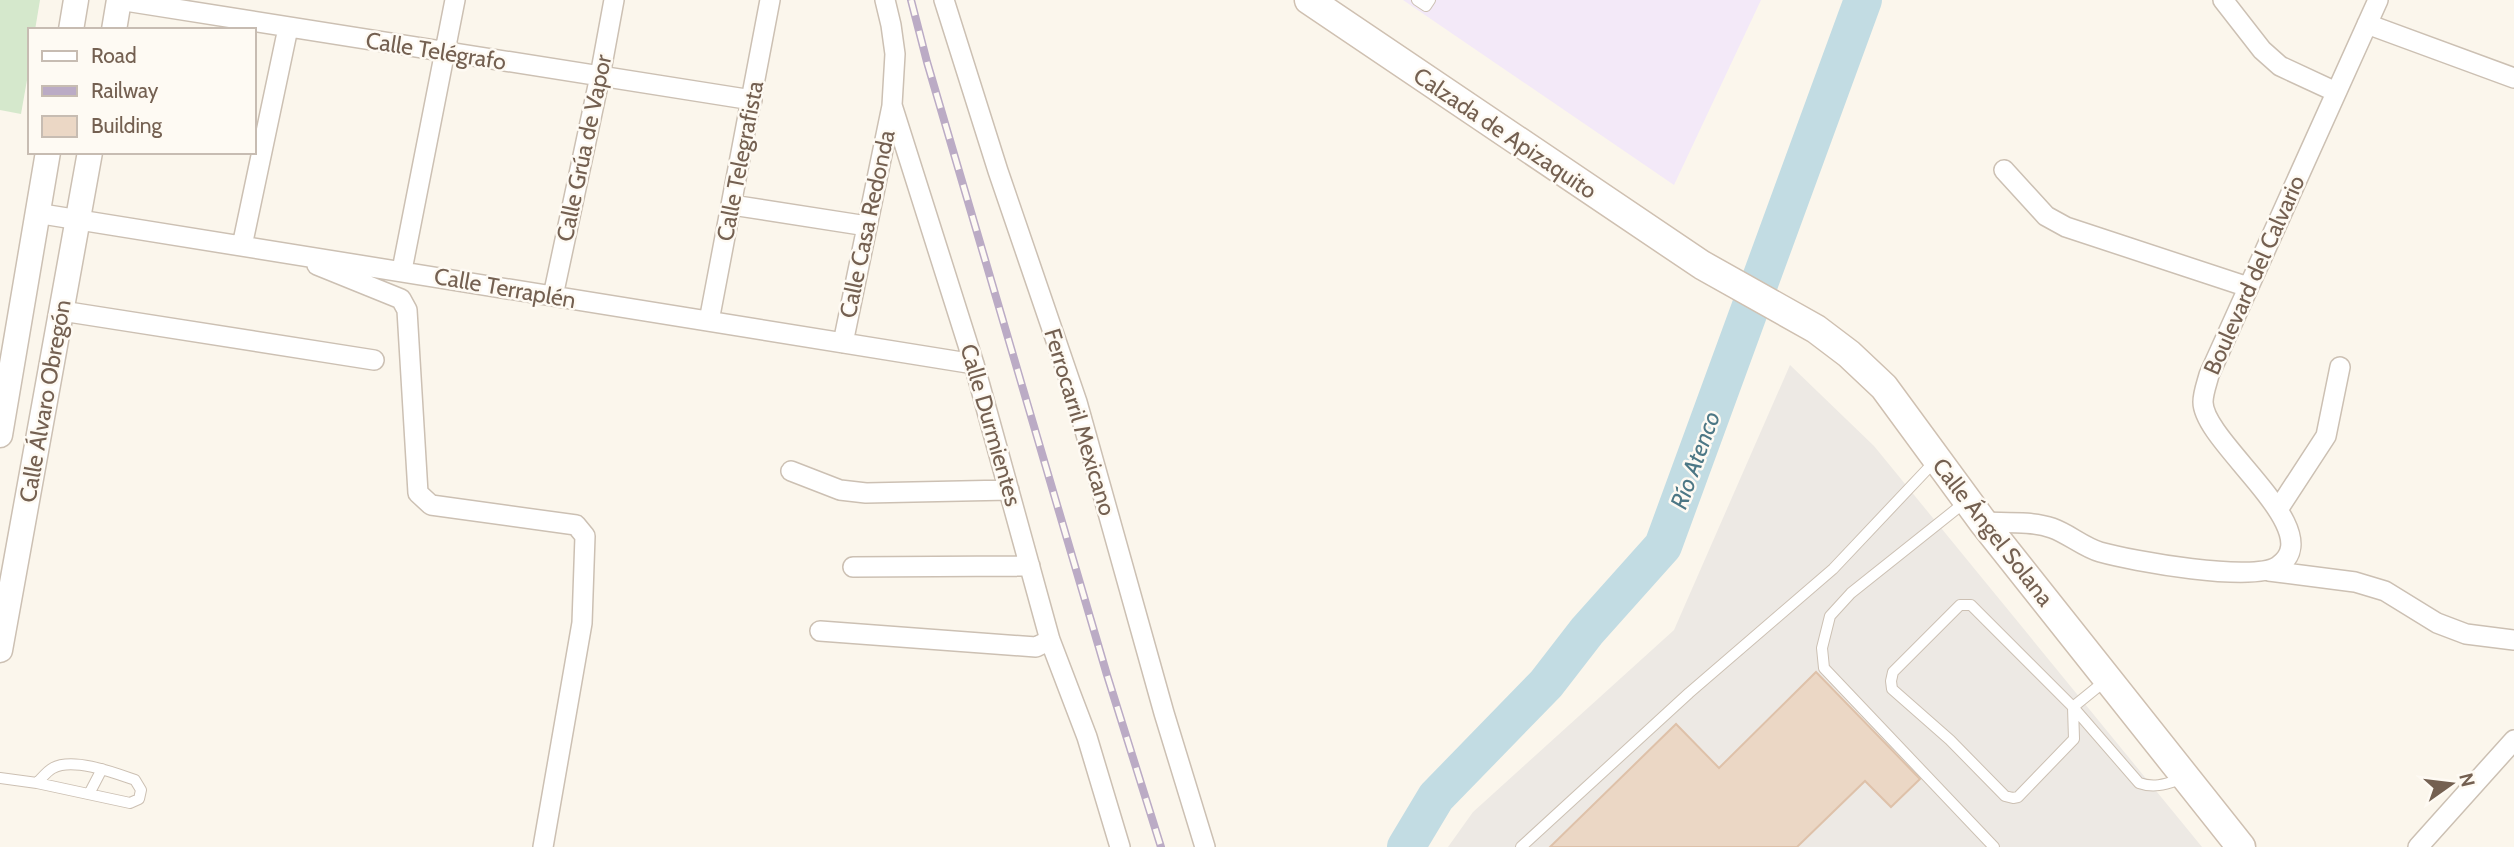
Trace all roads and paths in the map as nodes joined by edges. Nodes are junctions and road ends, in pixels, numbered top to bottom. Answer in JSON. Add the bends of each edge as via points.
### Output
{"nodes":[{"id":1,"x":76,"y":0,"type":"edge"},
{"id":2,"x":119,"y":0,"type":"edge"},
{"id":3,"x":455,"y":0,"type":"edge"},
{"id":4,"x":614,"y":0,"type":"edge"},
{"id":5,"x":770,"y":0,"type":"edge"},
{"id":6,"x":885,"y":0,"type":"edge"},
{"id":7,"x":944,"y":0,"type":"edge"},
{"id":8,"x":1309,"y":0,"type":"edge"},
{"id":9,"x":1417,"y":0,"type":"edge"},
{"id":10,"x":1430,"y":0,"type":"edge"},
{"id":11,"x":2223,"y":0,"type":"edge"},
{"id":12,"x":2378,"y":0,"type":"edge"},
{"id":13,"x":2367,"y":24,"type":"junction"},
{"id":14,"x":71,"y":28,"type":"edge"},
{"id":15,"x":114,"y":28,"type":"edge"},
{"id":16,"x":288,"y":28,"type":"junction"},
{"id":17,"x":445,"y":53,"type":"junction"},
{"id":18,"x":600,"y":76,"type":"junction"},
{"id":19,"x":2514,"y":78,"type":"edge"},
{"id":20,"x":2336,"y":92,"type":"junction"},
{"id":21,"x":752,"y":100,"type":"junction"},
{"id":22,"x":892,"y":105,"type":"junction"},
{"id":23,"x":48,"y":154,"type":"edge"},
{"id":24,"x":90,"y":154,"type":"edge"},
{"id":25,"x":2004,"y":170,"type":"dead end"},
{"id":26,"x":732,"y":205,"type":"junction"},
{"id":27,"x":36,"y":213,"type":"junction"},
{"id":28,"x":78,"y":219,"type":"junction"},
{"id":29,"x":867,"y":226,"type":"junction"},
{"id":30,"x":242,"y":246,"type":"junction"},
{"id":31,"x":287,"y":253,"type":"junction"},
{"id":32,"x":1702,"y":265,"type":"joint"},
{"id":33,"x":402,"y":270,"type":"junction"},
{"id":34,"x":2248,"y":287,"type":"junction"},
{"id":35,"x":553,"y":296,"type":"junction"},
{"id":36,"x":62,"y":312,"type":"junction"},
{"id":37,"x":709,"y":321,"type":"junction"},
{"id":38,"x":843,"y":343,"type":"junction"},
{"id":39,"x":374,"y":360,"type":"dead end"},
{"id":40,"x":974,"y":364,"type":"junction"},
{"id":41,"x":2340,"y":368,"type":"dead end"},
{"id":42,"x":6,"y":400,"type":"junction"},
{"id":43,"x":45,"y":405,"type":"junction"},
{"id":44,"x":0,"y":435,"type":"edge"},
{"id":45,"x":1937,"y":460,"type":"junction"},
{"id":46,"x":791,"y":471,"type":"dead end"},
{"id":47,"x":1009,"y":490,"type":"junction"},
{"id":48,"x":2279,"y":508,"type":"junction"},
{"id":49,"x":1975,"y":511,"type":"junction"},
{"id":50,"x":1030,"y":566,"type":"junction"},
{"id":51,"x":853,"y":567,"type":"dead end"},
{"id":52,"x":2269,"y":571,"type":"junction"},
{"id":53,"x":820,"y":631,"type":"dead end"},
{"id":54,"x":1050,"y":640,"type":"junction"},
{"id":55,"x":2514,"y":640,"type":"edge"},
{"id":56,"x":0,"y":650,"type":"edge"},
{"id":57,"x":2108,"y":678,"type":"junction"},
{"id":58,"x":2073,"y":707,"type":"junction"},
{"id":59,"x":2514,"y":740,"type":"edge"},
{"id":60,"x":102,"y":769,"type":"junction"},
{"id":61,"x":0,"y":778,"type":"edge"},
{"id":62,"x":2186,"y":778,"type":"junction"},
{"id":63,"x":37,"y":783,"type":"junction"},
{"id":64,"x":89,"y":794,"type":"junction"},
{"id":65,"x":543,"y":847,"type":"edge"},
{"id":66,"x":1119,"y":847,"type":"edge"},
{"id":67,"x":1205,"y":847,"type":"edge"},
{"id":68,"x":1521,"y":847,"type":"edge"},
{"id":69,"x":1994,"y":847,"type":"edge"},
{"id":70,"x":2241,"y":847,"type":"edge"},
{"id":71,"x":2418,"y":847,"type":"edge"}],
"edges":[{"from":1,"to":14,"type":"street"},
{"from":2,"to":15,"type":"street"},
{"from":2,"to":16,"type":"street","name":"Calle Telégrafo"},
{"from":3,"to":17,"type":"street"},
{"from":4,"to":18,"type":"street","name":"Calle Grúa de Vapor"},
{"from":5,"to":21,"type":"street","name":"Calle Telegrafista"},
{"from":6,"to":22,"type":"street","name":"Calle Durmientes","via":[[895,54]]},
{"from":7,"to":67,"type":"street","name":"Ferrocarril Mexicano","via":[[1077,402]]},
{"from":8,"to":32,"type":"main road","name":"Calzada de Apizaquito"},
{"from":9,"to":10,"type":"lane","via":[[1426,6]]},
{"from":11,"to":20,"type":"street","via":[[2280,66]]},
{"from":12,"to":13,"type":"street","name":"Boulevard del Calvario"},
{"from":13,"to":19,"type":"street"},
{"from":13,"to":20,"type":"street","name":"Boulevard del Calvario"},
{"from":16,"to":17,"type":"street","name":"Calle Telégrafo"},
{"from":16,"to":30,"type":"street"},
{"from":17,"to":18,"type":"street","name":"Calle Telégrafo"},
{"from":17,"to":33,"type":"street"},
{"from":18,"to":21,"type":"street","name":"Calle Telégrafo"},
{"from":18,"to":35,"type":"street","name":"Calle Grúa de Vapor"},
{"from":20,"to":34,"type":"street","name":"Boulevard del Calvario"},
{"from":21,"to":26,"type":"street","name":"Calle Telegrafista"},
{"from":22,"to":29,"type":"street","name":"Calle Casa Redonda"},
{"from":22,"to":40,"type":"street","name":"Calle Durmientes"},
{"from":23,"to":27,"type":"street","name":"Calle Álvaro Obregón"},
{"from":24,"to":28,"type":"street","name":"Calle Álvaro Obregón"},
{"from":25,"to":34,"type":"street","via":[[2046,216],[2066,227]]},
{"from":26,"to":29,"type":"street"},
{"from":26,"to":37,"type":"street","name":"Calle Telegrafista"},
{"from":27,"to":28,"type":"street","name":"Calle Terraplén"},
{"from":27,"to":42,"type":"street","name":"Calle Álvaro Obregón"},
{"from":28,"to":30,"type":"street","name":"Calle Terraplén"},
{"from":28,"to":36,"type":"street","name":"Calle Álvaro Obregón"},
{"from":29,"to":38,"type":"street","name":"Calle Casa Redonda"},
{"from":30,"to":31,"type":"street","name":"Calle Terraplén"},
{"from":31,"to":33,"type":"street","name":"Calle Terraplén"},
{"from":31,"to":65,"type":"street","via":[[401,299],[407,310],[418,492],[431,505],[576,525],[585,536],[583,623]]},
{"from":32,"to":45,"type":"main road","name":"Calle Ángel Solana","via":[[1816,329],[1849,354],[1884,387]]},
{"from":33,"to":35,"type":"street","name":"Calle Terraplén"},
{"from":34,"to":48,"type":"street","name":"Boulevard del Calvario","via":[[2209,376],[2203,403],[2223,443]]},
{"from":35,"to":37,"type":"street","name":"Calle Terraplén"},
{"from":36,"to":39,"type":"street"},
{"from":36,"to":43,"type":"street","name":"Calle Álvaro Obregón"},
{"from":37,"to":38,"type":"street","name":"Calle Terraplén"},
{"from":38,"to":40,"type":"street","name":"Calle Terraplén"},
{"from":40,"to":47,"type":"street","name":"Calle Durmientes"},
{"from":41,"to":48,"type":"street","via":[[2326,436]]},
{"from":42,"to":43,"type":"street"},
{"from":42,"to":44,"type":"street","name":"Calle Álvaro Obregón"},
{"from":43,"to":56,"type":"street","name":"Calle Álvaro Obregón"},
{"from":45,"to":49,"type":"main road","name":"Calle Ángel Solana"},
{"from":45,"to":68,"type":"lane","via":[[1833,569]]},
{"from":46,"to":47,"type":"street","via":[[841,490],[866,493]]},
{"from":47,"to":50,"type":"street","name":"Calle Durmientes"},
{"from":48,"to":52,"type":"street","name":"Boulevard del Calvario","via":[[2290,538],[2290,554]]},
{"from":49,"to":52,"type":"street","via":[[2051,528],[2098,552],[2222,572]]},
{"from":49,"to":57,"type":"main road","name":"Calle Ángel Solana"},
{"from":49,"to":69,"type":"lane","via":[[1851,593],[1830,616],[1822,648],[1824,668]]},
{"from":50,"to":51,"type":"street"},
{"from":50,"to":54,"type":"street","name":"Calle Durmientes"},
{"from":52,"to":55,"type":"street","via":[[2355,582],[2385,591],[2437,623],[2466,634]]},
{"from":53,"to":54,"type":"street","via":[[1036,647]]},
{"from":54,"to":66,"type":"street","name":"Calle Durmientes","via":[[1087,737]]},
{"from":57,"to":58,"type":"lane"},
{"from":57,"to":62,"type":"main road","name":"Calle Ángel Solana"},
{"from":58,"to":58,"type":"lane","via":[[2074,739],[2013,799],[1892,689],[1891,681],[1893,672],[1960,605],[1971,605]]},
{"from":58,"to":62,"type":"lane","via":[[2139,783],[2160,786]]},
{"from":59,"to":71,"type":"street"},
{"from":60,"to":63,"type":"lane","via":[[61,764]]},
{"from":60,"to":64,"type":"lane"},
{"from":60,"to":64,"type":"lane","via":[[135,780],[141,790],[139,799],[130,803]]},
{"from":61,"to":63,"type":"lane"},
{"from":62,"to":70,"type":"main road","name":"Calle Ángel Solana"},
{"from":63,"to":64,"type":"lane"}]}
